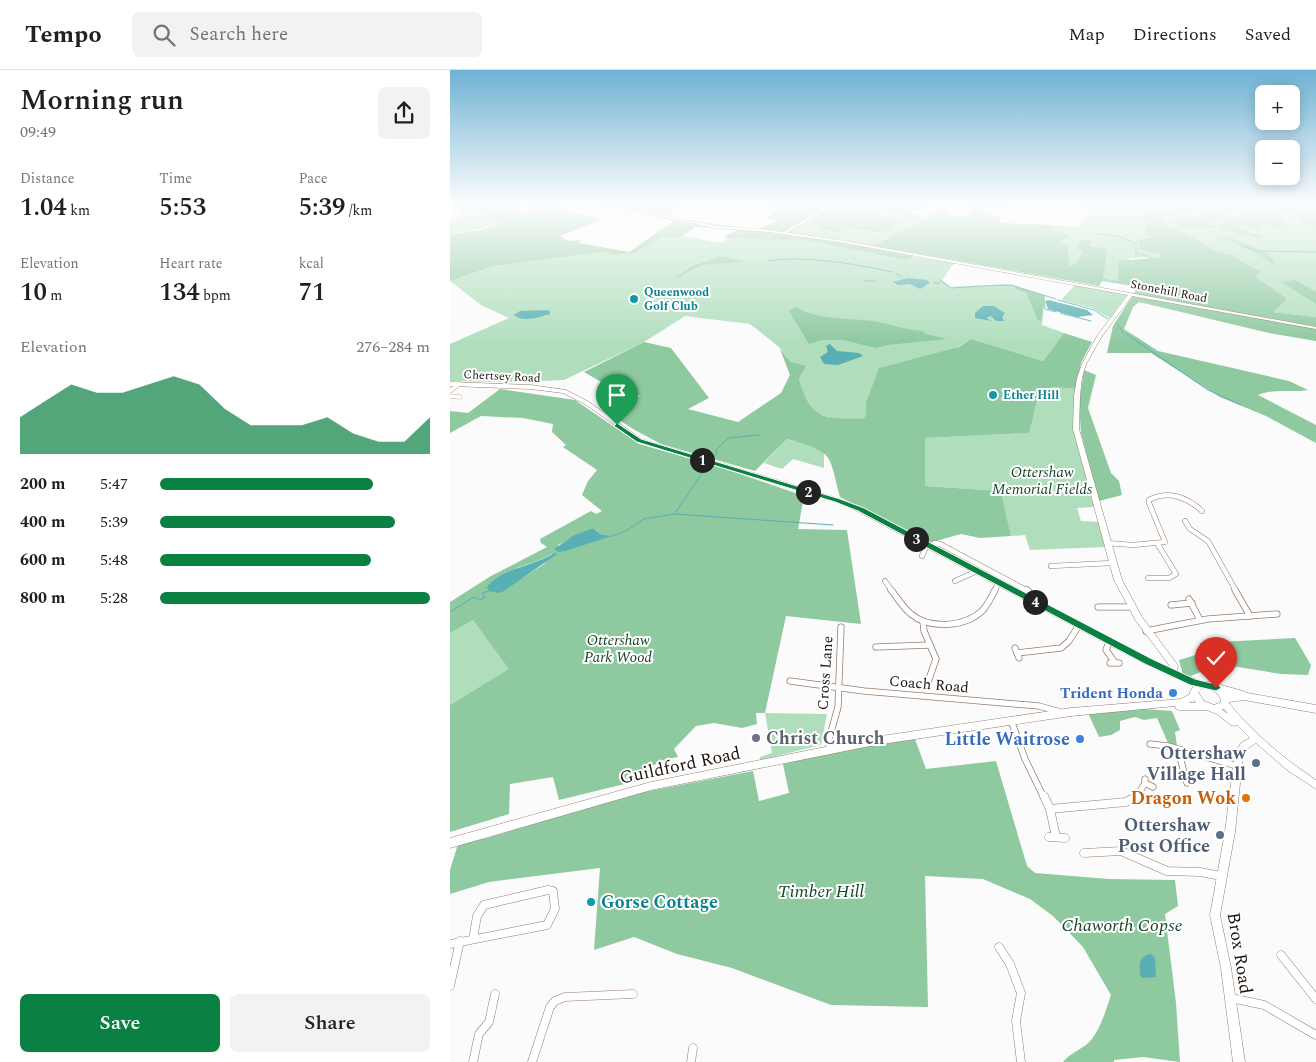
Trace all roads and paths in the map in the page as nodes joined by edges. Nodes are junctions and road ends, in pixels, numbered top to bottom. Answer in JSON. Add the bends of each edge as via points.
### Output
{"nodes":[{"id":1,"x":898,"y":251,"type":"edge"},
{"id":2,"x":1131,"y":294,"type":"junction"},
{"id":3,"x":1316,"y":328,"type":"edge"},
{"id":4,"x":450,"y":384,"type":"edge"},
{"id":5,"x":459,"y":384,"type":"junction"},
{"id":6,"x":450,"y":391,"type":"edge"},
{"id":7,"x":450,"y":396,"type":"edge"},
{"id":8,"x":460,"y":398,"type":"dead end"},
{"id":9,"x":1202,"y":511,"type":"dead end"},
{"id":10,"x":1185,"y":521,"type":"dead end"},
{"id":11,"x":1107,"y":543,"type":"junction"},
{"id":12,"x":1157,"y":543,"type":"junction"},
{"id":13,"x":928,"y":546,"type":"junction"},
{"id":14,"x":922,"y":556,"type":"dead end"},
{"id":15,"x":1112,"y":563,"type":"junction"},
{"id":16,"x":1051,"y":565,"type":"dead end"},
{"id":17,"x":977,"y":571,"type":"junction"},
{"id":18,"x":1148,"y":578,"type":"dead end"},
{"id":19,"x":883,"y":581,"type":"dead end"},
{"id":20,"x":955,"y":581,"type":"dead end"},
{"id":21,"x":1000,"y":583,"type":"junction"},
{"id":22,"x":1025,"y":597,"type":"junction"},
{"id":23,"x":1170,"y":605,"type":"dead end"},
{"id":24,"x":1098,"y":606,"type":"dead end"},
{"id":25,"x":1132,"y":607,"type":"junction"},
{"id":26,"x":1277,"y":614,"type":"dead end"},
{"id":27,"x":1250,"y":616,"type":"junction"},
{"id":28,"x":1200,"y":620,"type":"junction"},
{"id":29,"x":924,"y":621,"type":"junction"},
{"id":30,"x":1079,"y":625,"type":"junction"},
{"id":31,"x":841,"y":627,"type":"dead end"},
{"id":32,"x":1146,"y":631,"type":"junction"},
{"id":33,"x":1109,"y":642,"type":"junction"},
{"id":34,"x":930,"y":645,"type":"junction"},
{"id":35,"x":876,"y":647,"type":"dead end"},
{"id":36,"x":1017,"y":653,"type":"dead end"},
{"id":37,"x":1114,"y":662,"type":"dead end"},
{"id":38,"x":1176,"y":675,"type":"junction"},
{"id":39,"x":790,"y":681,"type":"dead end"},
{"id":40,"x":928,"y":682,"type":"dead end"},
{"id":41,"x":839,"y":688,"type":"junction"},
{"id":42,"x":1216,"y":688,"type":"junction"},
{"id":43,"x":1197,"y":690,"type":"junction"},
{"id":44,"x":1222,"y":704,"type":"junction"},
{"id":45,"x":1292,"y":705,"type":"junction"},
{"id":46,"x":1129,"y":706,"type":"junction"},
{"id":47,"x":1205,"y":707,"type":"junction"},
{"id":48,"x":1316,"y":709,"type":"edge"},
{"id":49,"x":1064,"y":713,"type":"junction"},
{"id":50,"x":1011,"y":720,"type":"junction"},
{"id":51,"x":1254,"y":740,"type":"junction"},
{"id":52,"x":1150,"y":744,"type":"dead end"},
{"id":53,"x":829,"y":750,"type":"junction"},
{"id":54,"x":1178,"y":750,"type":"junction"},
{"id":55,"x":1237,"y":766,"type":"junction"},
{"id":56,"x":1187,"y":783,"type":"dead end"},
{"id":57,"x":1316,"y":785,"type":"edge"},
{"id":58,"x":1153,"y":787,"type":"dead end"},
{"id":59,"x":1050,"y":809,"type":"junction"},
{"id":60,"x":1064,"y":838,"type":"dead end"},
{"id":61,"x":450,"y":844,"type":"edge"},
{"id":62,"x":1084,"y":854,"type":"dead end"},
{"id":63,"x":1221,"y":876,"type":"junction"},
{"id":64,"x":473,"y":939,"type":"junction"},
{"id":65,"x":460,"y":941,"type":"junction"},
{"id":66,"x":450,"y":944,"type":"edge"},
{"id":67,"x":999,"y":946,"type":"dead end"},
{"id":68,"x":1282,"y":955,"type":"dead end"},
{"id":69,"x":450,"y":986,"type":"edge"},
{"id":70,"x":495,"y":994,"type":"dead end"},
{"id":71,"x":633,"y":994,"type":"dead end"},
{"id":72,"x":1231,"y":998,"type":"junction"},
{"id":73,"x":1316,"y":1000,"type":"edge"},
{"id":74,"x":1316,"y":1035,"type":"edge"},
{"id":75,"x":691,"y":1050,"type":"dead end"},
{"id":76,"x":473,"y":1062,"type":"edge"},
{"id":77,"x":532,"y":1062,"type":"edge"},
{"id":78,"x":691,"y":1062,"type":"edge"},
{"id":79,"x":1022,"y":1062,"type":"edge"},
{"id":80,"x":1239,"y":1062,"type":"edge"}],
"edges":[{"from":1,"to":2,"type":"street","name":"Stonehill Road"},
{"from":2,"to":3,"type":"street","name":"Stonehill Road"},
{"from":2,"to":11,"type":"street","via":[[1108,323],[1084,364],[1075,411],[1077,434]]},
{"from":4,"to":5,"type":"main road","name":"Chertsey Road"},
{"from":5,"to":6,"type":"street"},
{"from":5,"to":13,"type":"main road","name":"Chertsey Road","via":[[554,389],[573,394],[639,440],[838,500]]},
{"from":7,"to":8,"type":"street"},
{"from":9,"to":12,"type":"street","via":[[1178,496],[1164,494],[1149,500],[1166,541]]},
{"from":10,"to":27,"type":"street","via":[[1190,529],[1208,542]]},
{"from":11,"to":12,"type":"street"},
{"from":11,"to":15,"type":"street"},
{"from":12,"to":18,"type":"street","via":[[1176,574],[1169,578]]},
{"from":13,"to":14,"type":"street"},
{"from":13,"to":17,"type":"main road","name":"Chertsey Road"},
{"from":13,"to":22,"type":"street","via":[[940,544],[1026,588],[1029,592]]},
{"from":15,"to":16,"type":"street"},
{"from":15,"to":25,"type":"street"},
{"from":17,"to":20,"type":"street"},
{"from":17,"to":21,"type":"main road","name":"Chertsey Road"},
{"from":19,"to":29,"type":"street","via":[[909,613]]},
{"from":21,"to":22,"type":"main road","name":"Chertsey Road"},
{"from":21,"to":29,"type":"street","via":[[984,609],[970,620],[959,623]]},
{"from":22,"to":30,"type":"main road","name":"Chertsey Road"},
{"from":23,"to":28,"type":"street","via":[[1190,601]]},
{"from":24,"to":25,"type":"street"},
{"from":25,"to":32,"type":"street"},
{"from":26,"to":27,"type":"street"},
{"from":27,"to":28,"type":"street"},
{"from":28,"to":32,"type":"street"},
{"from":29,"to":34,"type":"street","via":[[924,632]]},
{"from":30,"to":33,"type":"main road","name":"Chertsey Road"},
{"from":30,"to":36,"type":"street","via":[[1061,648]]},
{"from":31,"to":41,"type":"street","name":"Cross Lane"},
{"from":32,"to":38,"type":"street","via":[[1173,664]]},
{"from":33,"to":37,"type":"street","via":[[1106,650]]},
{"from":33,"to":38,"type":"main road","name":"Chertsey Road"},
{"from":34,"to":35,"type":"street","via":[[883,650]]},
{"from":34,"to":40,"type":"street","via":[[936,661]]},
{"from":38,"to":43,"type":"main road","name":"Chertsey Road"},
{"from":39,"to":41,"type":"street","name":"Coach Road"},
{"from":41,"to":49,"type":"street","name":"Coach Road","via":[[1039,706]]},
{"from":41,"to":53,"type":"street","name":"Cross Lane"},
{"from":42,"to":43,"type":"main road"},
{"from":42,"to":44,"type":"main road"},
{"from":42,"to":45,"type":"main road"},
{"from":43,"to":46,"type":"main road","name":"Guildford Road","via":[[1182,702]]},
{"from":43,"to":47,"type":"main road","name":"Chertsey Road"},
{"from":44,"to":45,"type":"main road","via":[[1234,696],[1244,696]]},
{"from":44,"to":47,"type":"main road","name":"Guildford Road"},
{"from":44,"to":51,"type":"street"},
{"from":45,"to":48,"type":"main road"},
{"from":46,"to":47,"type":"main road","name":"Guildford Road"},
{"from":46,"to":49,"type":"main road","name":"Guildford Road"},
{"from":49,"to":50,"type":"main road","name":"Guildford Road"},
{"from":50,"to":53,"type":"main road","name":"Guildford Road"},
{"from":50,"to":59,"type":"street","via":[[1025,759]]},
{"from":51,"to":55,"type":"street","name":"Brox Road","via":[[1240,751]]},
{"from":51,"to":57,"type":"street"},
{"from":52,"to":54,"type":"street"},
{"from":53,"to":61,"type":"main road","name":"Guildford Road","via":[[651,786]]},
{"from":54,"to":55,"type":"street"},
{"from":54,"to":56,"type":"street"},
{"from":55,"to":63,"type":"street","name":"Brox Road","via":[[1230,832]]},
{"from":58,"to":59,"type":"street","via":[[1145,781],[1136,798],[1126,802]]},
{"from":59,"to":60,"type":"street","via":[[1052,837]]},
{"from":62,"to":63,"type":"street","via":[[1121,851],[1167,871]]},
{"from":63,"to":72,"type":"street","name":"Brox Road","via":[[1216,915]]},
{"from":64,"to":64,"type":"street","via":[[547,925],[554,914],[556,896],[548,890],[484,905],[477,915]]},
{"from":64,"to":65,"type":"street"},
{"from":65,"to":66,"type":"street"},
{"from":65,"to":69,"type":"street"},
{"from":67,"to":79,"type":"street","via":[[1021,993],[1016,1021]]},
{"from":68,"to":73,"type":"street"},
{"from":70,"to":76,"type":"street","via":[[489,1022],[479,1034]]},
{"from":71,"to":77,"type":"street","via":[[565,996],[555,1000]]},
{"from":72,"to":74,"type":"street","via":[[1264,1005]]},
{"from":72,"to":80,"type":"street","name":"Brox Road"},
{"from":75,"to":78,"type":"street"}]}
